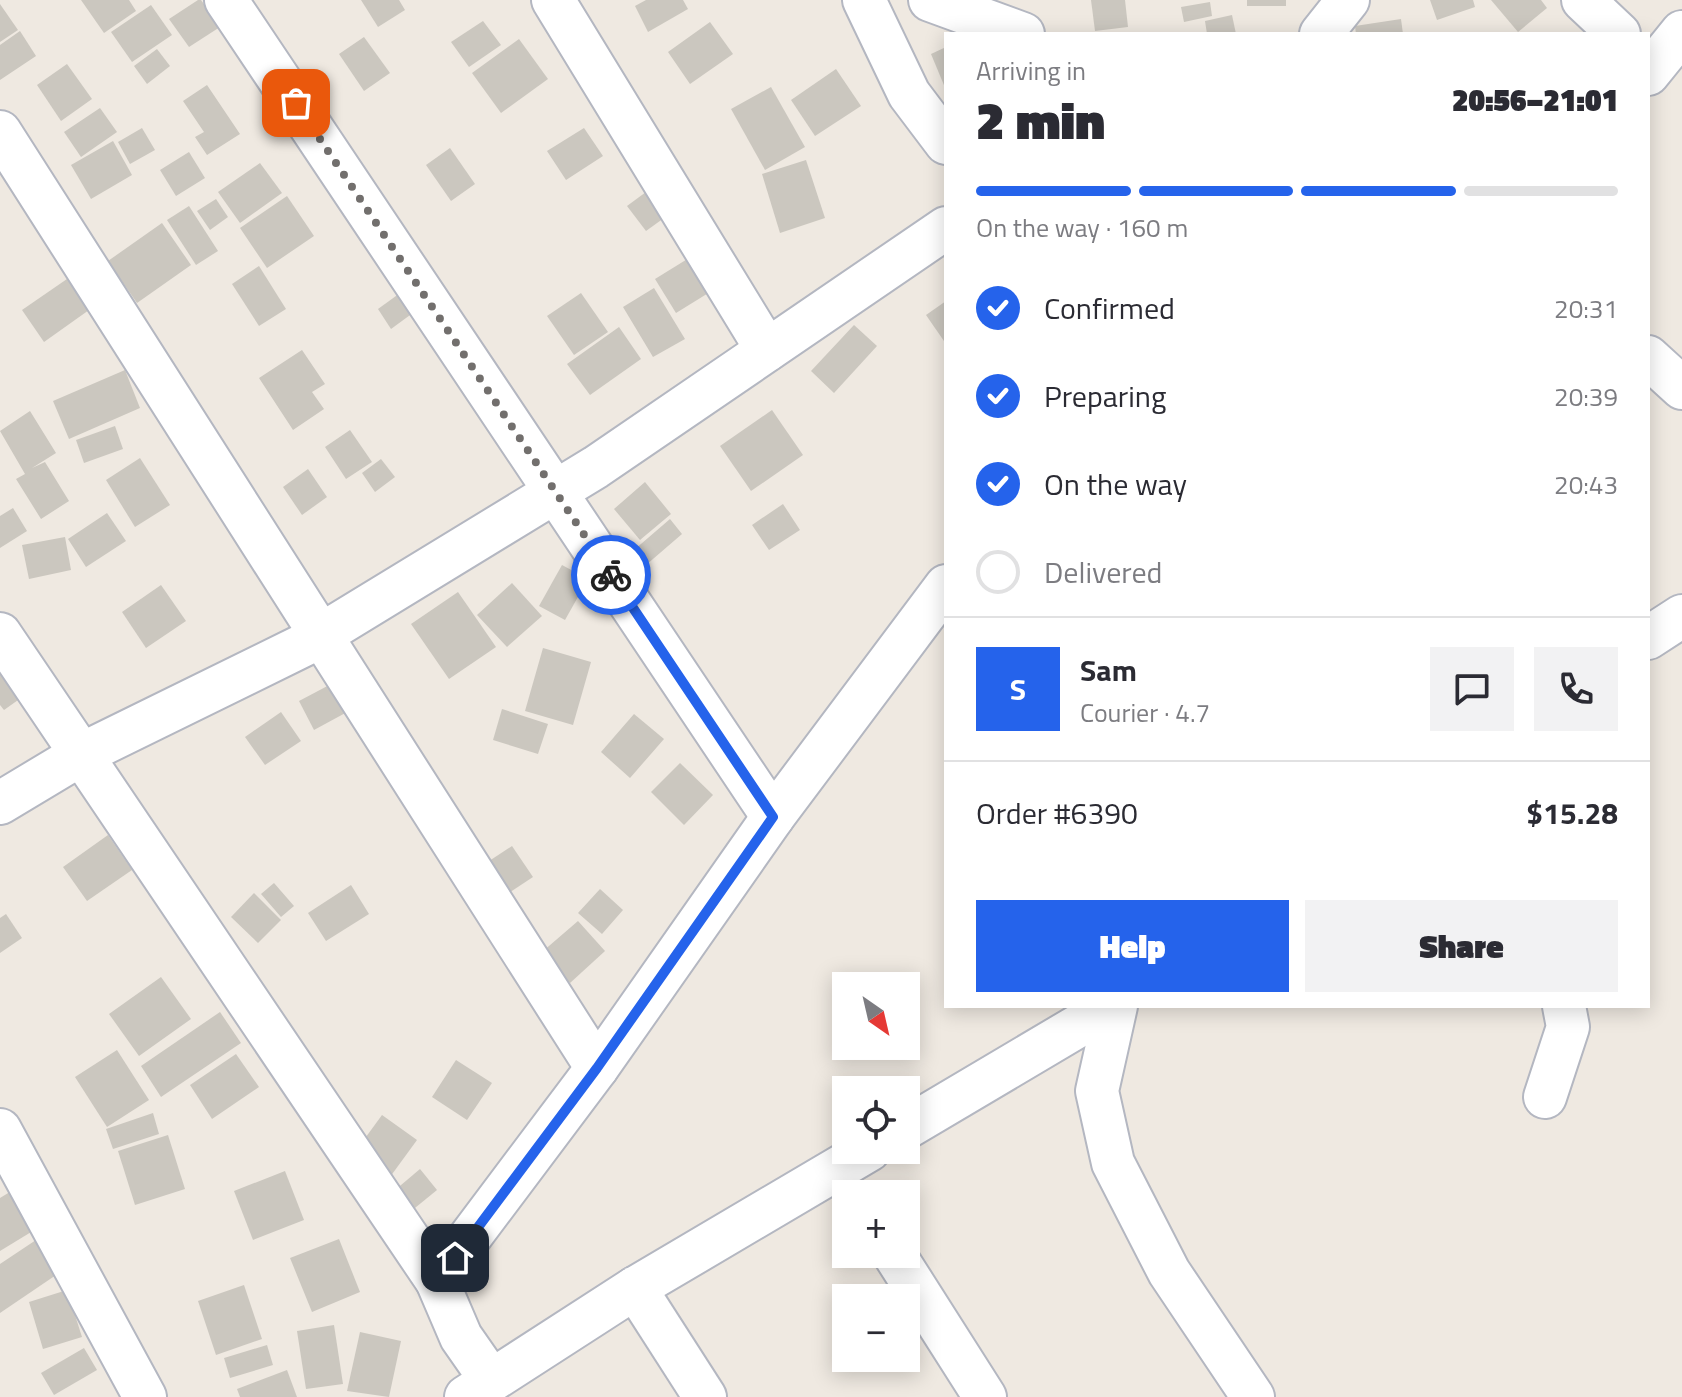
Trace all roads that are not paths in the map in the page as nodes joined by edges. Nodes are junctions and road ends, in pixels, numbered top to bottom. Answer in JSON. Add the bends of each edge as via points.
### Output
{"nodes":[{"id":1,"x":226,"y":0,"type":"edge"},
{"id":2,"x":553,"y":0,"type":"edge"},
{"id":3,"x":864,"y":0,"type":"edge"},
{"id":4,"x":930,"y":0,"type":"edge"},
{"id":5,"x":1348,"y":0,"type":"edge"},
{"id":6,"x":1583,"y":0,"type":"edge"},
{"id":7,"x":1018,"y":32,"type":"edge"},
{"id":8,"x":1323,"y":32,"type":"edge"},
{"id":9,"x":1617,"y":32,"type":"edge"},
{"id":10,"x":0,"y":132,"type":"edge"},
{"id":11,"x":944,"y":140,"type":"edge"},
{"id":12,"x":944,"y":229,"type":"edge"},
{"id":13,"x":767,"y":350,"type":"junction"},
{"id":14,"x":1650,"y":359,"type":"edge"},
{"id":15,"x":1682,"y":388,"type":"edge"},
{"id":16,"x":555,"y":491,"type":"junction"},
{"id":17,"x":944,"y":589,"type":"edge"},
{"id":18,"x":1682,"y":616,"type":"edge"},
{"id":19,"x":0,"y":634,"type":"edge"},
{"id":20,"x":322,"y":634,"type":"junction"},
{"id":21,"x":1650,"y":637,"type":"edge"},
{"id":22,"x":80,"y":755,"type":"junction"},
{"id":23,"x":0,"y":803,"type":"edge"},
{"id":24,"x":773,"y":817,"type":"junction"},
{"id":25,"x":1111,"y":1008,"type":"edge"},
{"id":26,"x":1114,"y":1008,"type":"edge"},
{"id":27,"x":1564,"y":1008,"type":"edge"},
{"id":28,"x":597,"y":1068,"type":"junction"},
{"id":29,"x":1545,"y":1097,"type":"dead end"},
{"id":30,"x":920,"y":1120,"type":"edge"},
{"id":31,"x":0,"y":1130,"type":"edge"},
{"id":32,"x":855,"y":1171,"type":"edge"},
{"id":33,"x":903,"y":1268,"type":"edge"},
{"id":34,"x":437,"y":1281,"type":"junction"},
{"id":35,"x":635,"y":1288,"type":"junction"},
{"id":36,"x":479,"y":1389,"type":"edge"},
{"id":37,"x":145,"y":1397,"type":"edge"},
{"id":38,"x":705,"y":1397,"type":"edge"},
{"id":39,"x":985,"y":1397,"type":"edge"},
{"id":40,"x":1253,"y":1397,"type":"edge"}],
"edges":[{"from":1,"to":16,"type":"street"},
{"from":2,"to":13,"type":"street"},
{"from":3,"to":11,"type":"street","via":[[909,94]]},
{"from":4,"to":7,"type":"street"},
{"from":5,"to":8,"type":"street"},
{"from":6,"to":9,"type":"street"},
{"from":10,"to":20,"type":"street"},
{"from":12,"to":13,"type":"street"},
{"from":13,"to":16,"type":"street"},
{"from":14,"to":15,"type":"street"},
{"from":16,"to":20,"type":"street"},
{"from":16,"to":24,"type":"street"},
{"from":17,"to":24,"type":"street"},
{"from":18,"to":21,"type":"street"},
{"from":19,"to":22,"type":"street"},
{"from":20,"to":22,"type":"street"},
{"from":20,"to":28,"type":"street"},
{"from":22,"to":23,"type":"street"},
{"from":22,"to":34,"type":"street"},
{"from":24,"to":28,"type":"street"},
{"from":25,"to":30,"type":"street"},
{"from":26,"to":40,"type":"street","via":[[1097,1091],[1113,1163],[1169,1272]]},
{"from":27,"to":29,"type":"street","via":[[1568,1027]]},
{"from":28,"to":34,"type":"street"},
{"from":31,"to":37,"type":"street"},
{"from":32,"to":35,"type":"street"},
{"from":33,"to":39,"type":"street"},
{"from":34,"to":36,"type":"street"},
{"from":35,"to":36,"type":"street"},
{"from":35,"to":38,"type":"street"}]}
